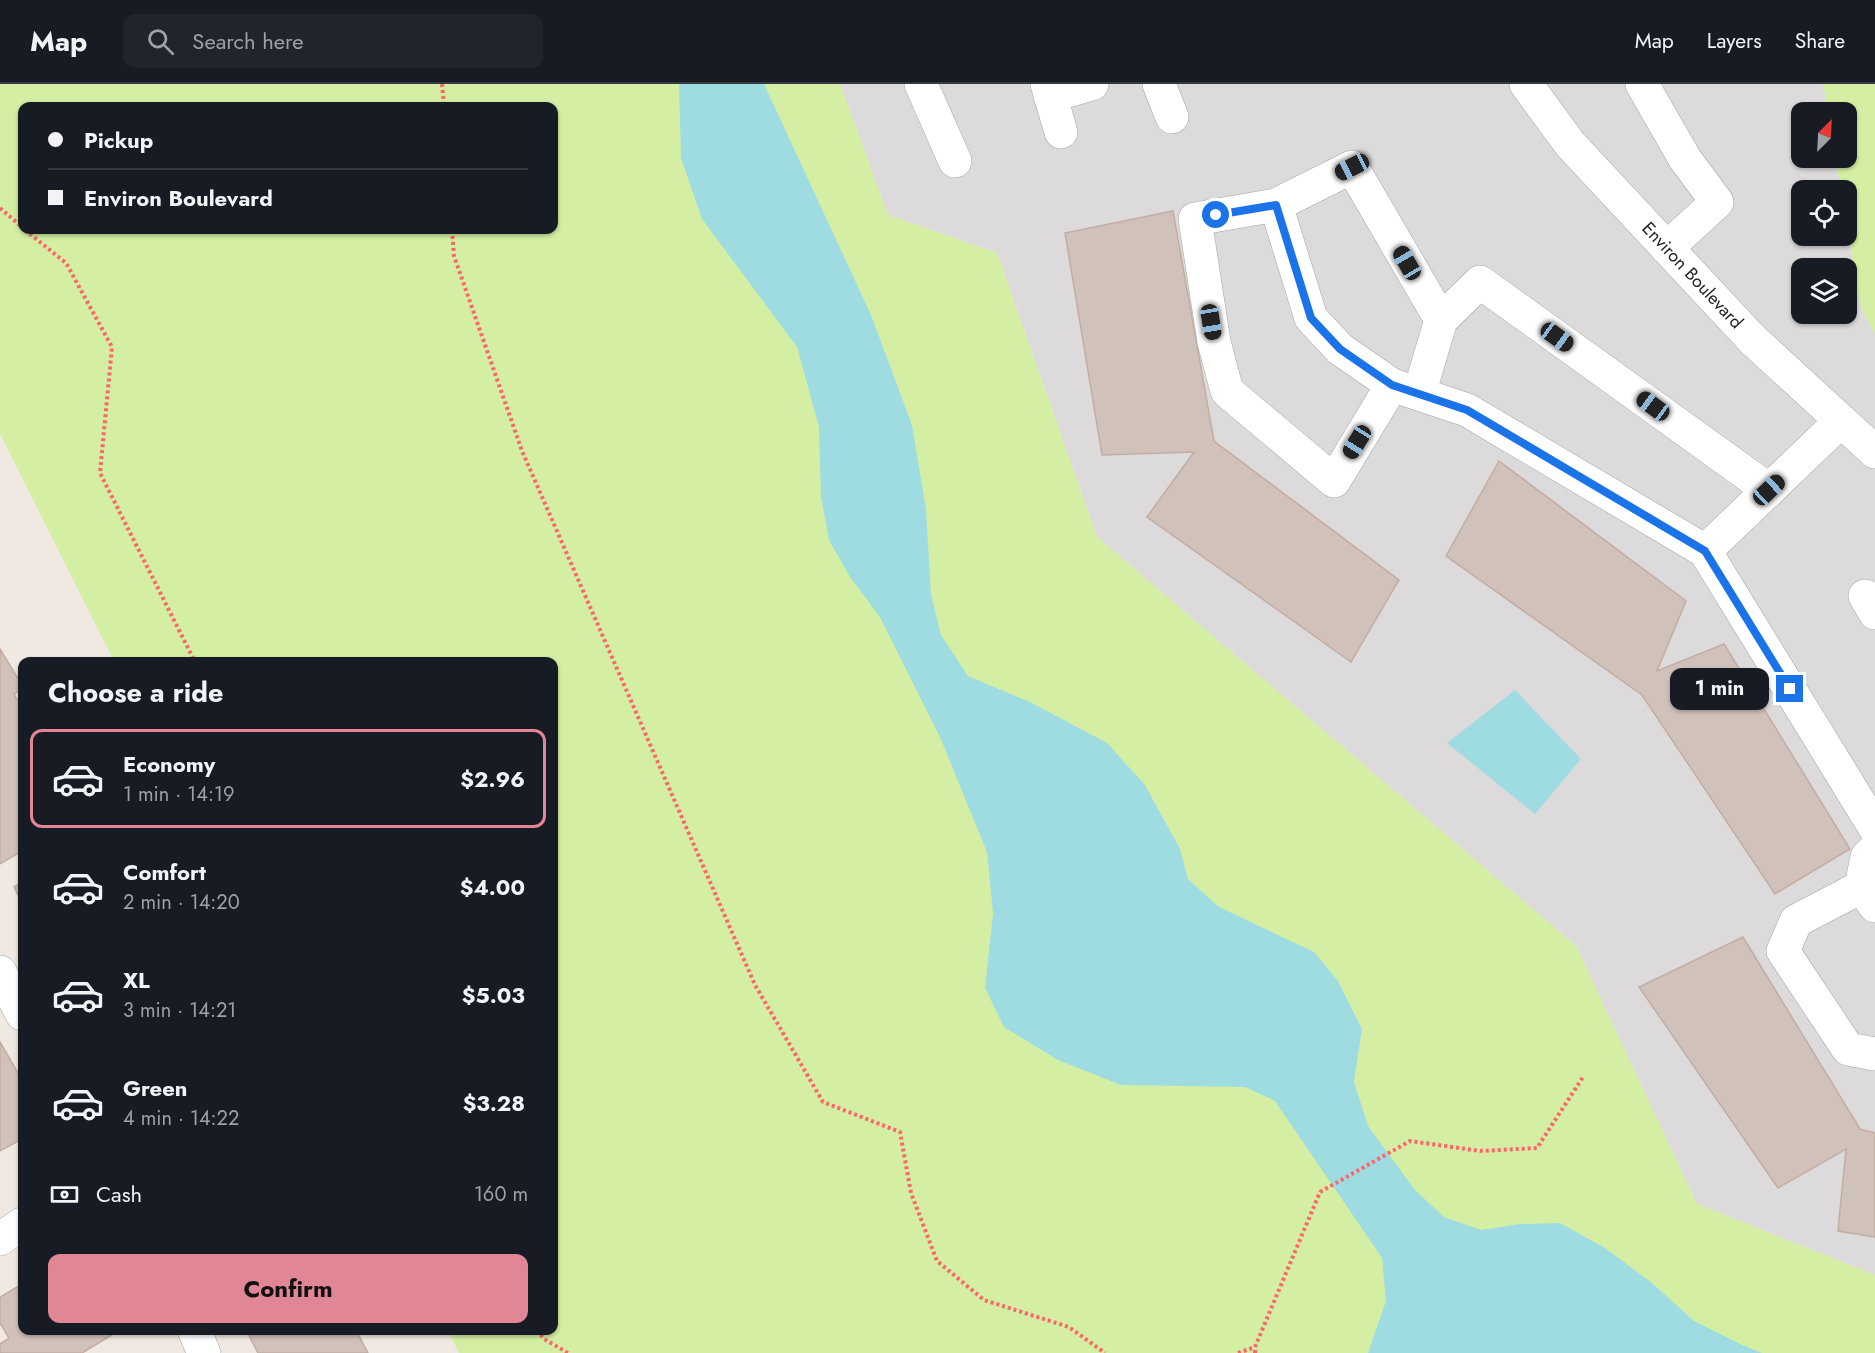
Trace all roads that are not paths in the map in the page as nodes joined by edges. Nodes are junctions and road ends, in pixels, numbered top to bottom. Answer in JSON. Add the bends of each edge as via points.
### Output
{"nodes":[{"id":1,"x":921,"y":84,"type":"edge"},
{"id":2,"x":1092,"y":84,"type":"edge"},
{"id":3,"x":1159,"y":84,"type":"edge"},
{"id":4,"x":1526,"y":84,"type":"edge"},
{"id":5,"x":1642,"y":84,"type":"edge"},
{"id":6,"x":1048,"y":90,"type":"edge"},
{"id":7,"x":1172,"y":117,"type":"dead end"},
{"id":8,"x":1061,"y":132,"type":"dead end"},
{"id":9,"x":955,"y":161,"type":"dead end"},
{"id":10,"x":1276,"y":205,"type":"junction"},
{"id":11,"x":1667,"y":248,"type":"junction"},
{"id":12,"x":1440,"y":320,"type":"junction"},
{"id":13,"x":1406,"y":390,"type":"junction"},
{"id":14,"x":1841,"y":421,"type":"junction"},
{"id":15,"x":1875,"y":452,"type":"edge"},
{"id":16,"x":1769,"y":490,"type":"junction"},
{"id":17,"x":1705,"y":551,"type":"junction"},
{"id":18,"x":1875,"y":828,"type":"edge"},
{"id":19,"x":1875,"y":849,"type":"edge"},
{"id":20,"x":1868,"y":896,"type":"edge"},
{"id":21,"x":1,"y":975,"type":"edge"},
{"id":22,"x":18,"y":1007,"type":"edge"},
{"id":23,"x":1875,"y":1054,"type":"edge"},
{"id":24,"x":18,"y":1227,"type":"edge"},
{"id":25,"x":0,"y":1239,"type":"edge"},
{"id":26,"x":196,"y":1335,"type":"edge"},
{"id":27,"x":204,"y":1353,"type":"edge"}],
"edges":[{"from":1,"to":9,"type":"street"},
{"from":2,"to":6,"type":"street"},
{"from":3,"to":7,"type":"street"},
{"from":4,"to":11,"type":"street","name":"Environ Boulevard","via":[[1570,144]]},
{"from":5,"to":11,"type":"street","via":[[1685,159],[1717,202]]},
{"from":6,"to":8,"type":"street"},
{"from":10,"to":12,"type":"street","via":[[1352,167]]},
{"from":10,"to":13,"type":"street","via":[[1311,318],[1340,349]]},
{"from":10,"to":13,"type":"street","via":[[1196,219],[1215,342],[1227,391],[1334,481]]},
{"from":11,"to":14,"type":"street","name":"Environ Boulevard","via":[[1752,339]]},
{"from":12,"to":13,"type":"street"},
{"from":12,"to":16,"type":"street","via":[[1480,282]]},
{"from":13,"to":17,"type":"street","via":[[1467,410]]},
{"from":14,"to":15,"type":"street","name":"Environ Boulevard"},
{"from":14,"to":16,"type":"street"},
{"from":16,"to":17,"type":"street"},
{"from":17,"to":18,"type":"street"},
{"from":19,"to":20,"type":"street","via":[[1867,857]]},
{"from":20,"to":23,"type":"street","via":[[1796,921],[1783,951],[1848,1049]]},
{"from":21,"to":22,"type":"street"},
{"from":24,"to":25,"type":"street"},
{"from":26,"to":27,"type":"street"}]}
